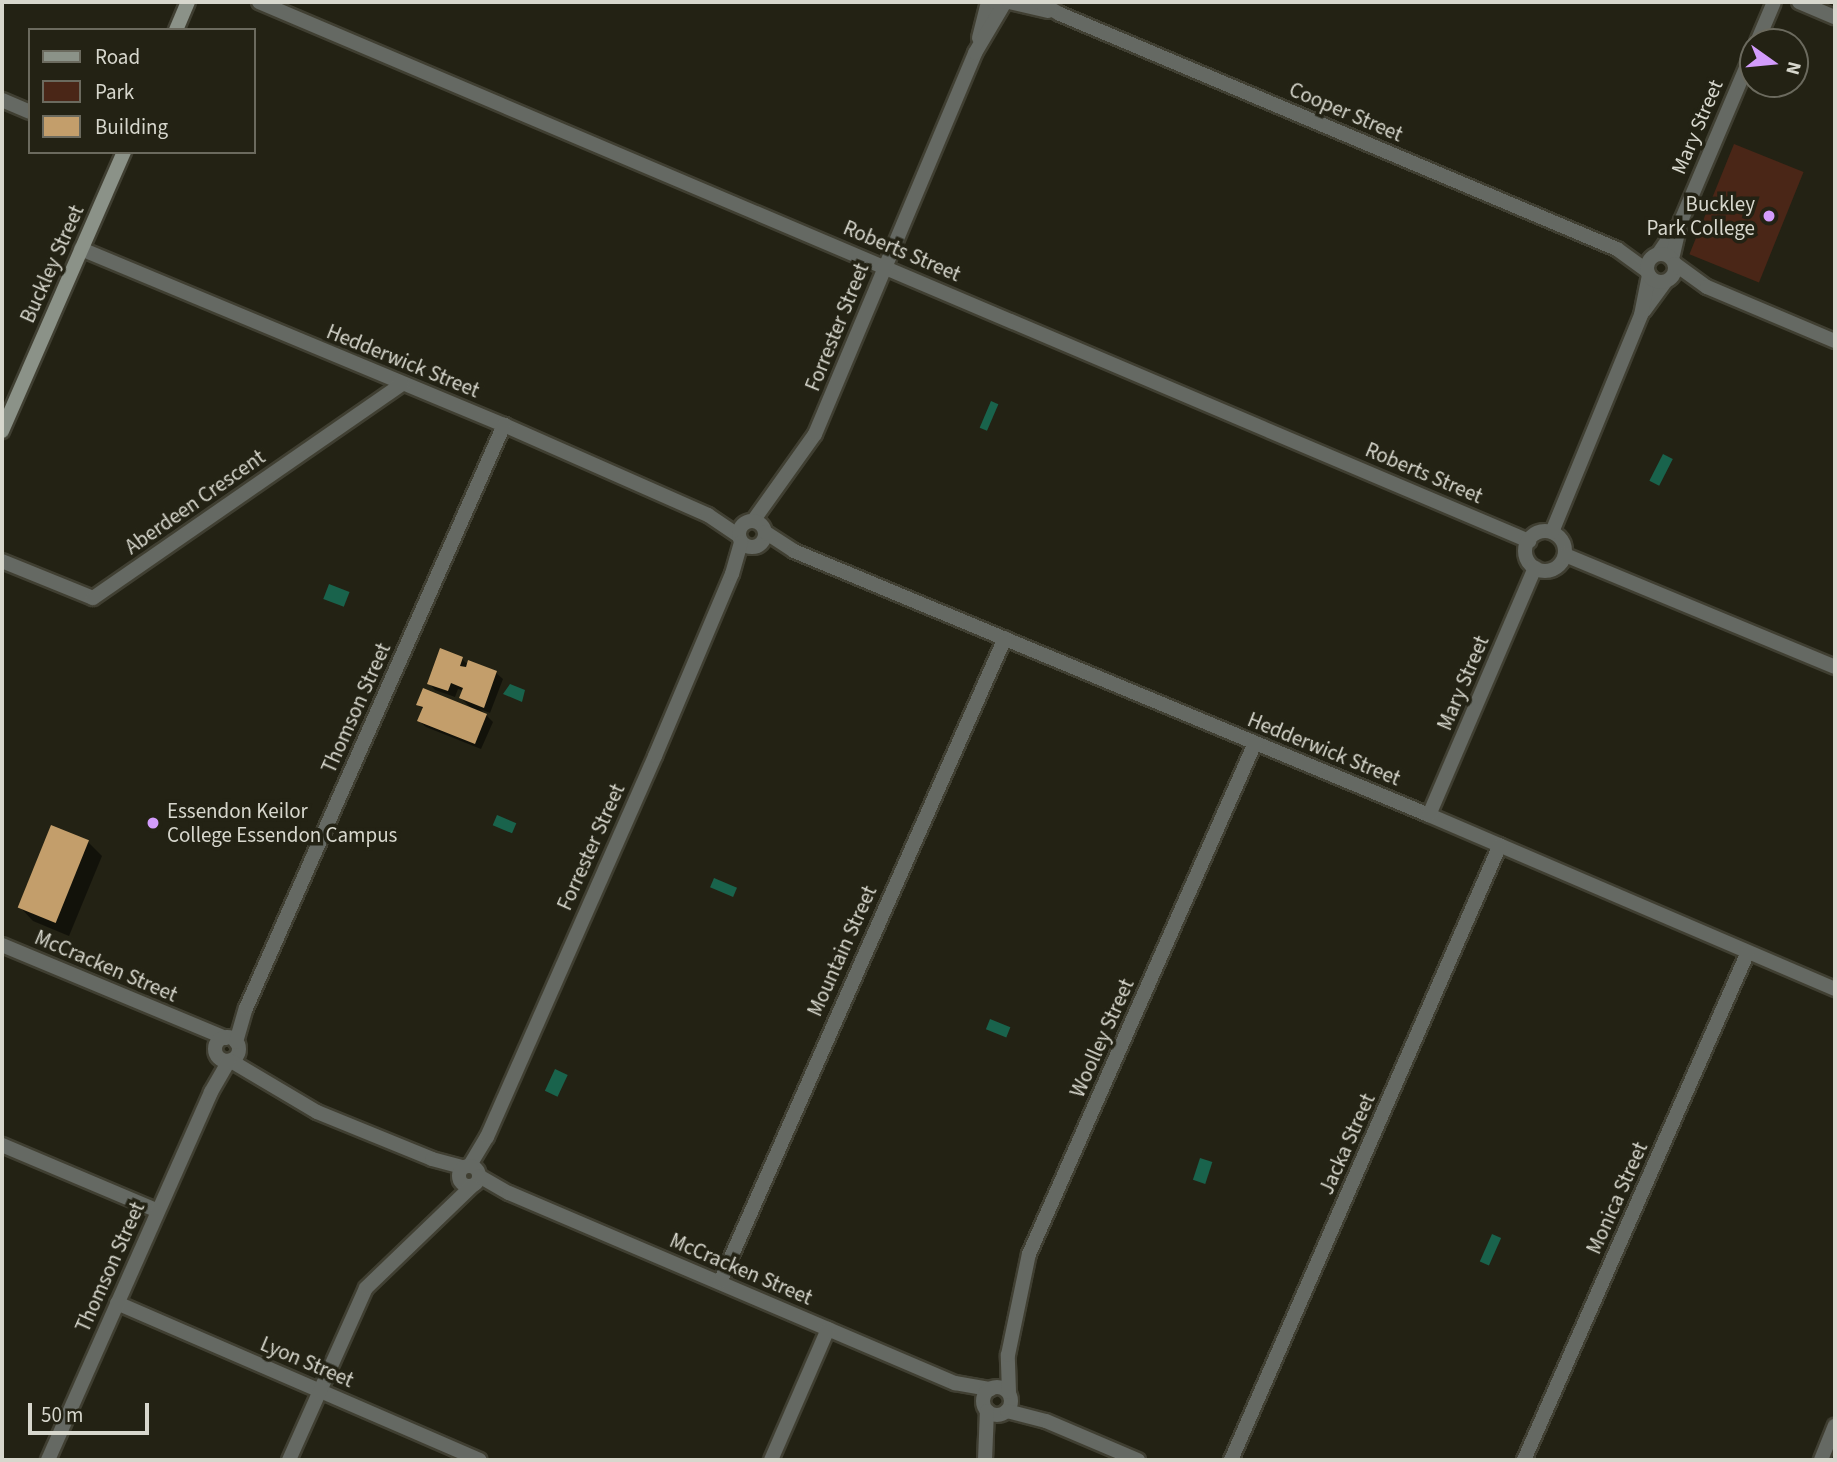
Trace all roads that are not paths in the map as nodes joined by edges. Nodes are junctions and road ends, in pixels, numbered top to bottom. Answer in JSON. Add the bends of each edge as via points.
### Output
{"nodes":[{"id":1,"x":188,"y":2,"type":"edge"},
{"id":2,"x":259,"y":2,"type":"edge"},
{"id":3,"x":988,"y":2,"type":"edge"},
{"id":4,"x":1004,"y":2,"type":"edge"},
{"id":5,"x":1039,"y":2,"type":"edge"},
{"id":6,"x":1774,"y":2,"type":"edge"},
{"id":7,"x":1799,"y":2,"type":"edge"},
{"id":8,"x":1060,"y":14,"type":"junction"},
{"id":9,"x":1835,"y":17,"type":"edge"},
{"id":10,"x":177,"y":28,"type":"edge"},
{"id":11,"x":1763,"y":28,"type":"edge"},
{"id":12,"x":975,"y":53,"type":"junction"},
{"id":13,"x":1739,"y":84,"type":"edge"},
{"id":14,"x":2,"y":100,"type":"edge"},
{"id":15,"x":28,"y":111,"type":"edge"},
{"id":16,"x":122,"y":154,"type":"edge"},
{"id":17,"x":81,"y":249,"type":"junction"},
{"id":18,"x":1617,"y":249,"type":"junction"},
{"id":19,"x":1665,"y":258,"type":"junction"},
{"id":20,"x":884,"y":266,"type":"junction"},
{"id":21,"x":1648,"y":273,"type":"junction"},
{"id":22,"x":1667,"y":281,"type":"junction"},
{"id":23,"x":1707,"y":287,"type":"junction"},
{"id":24,"x":1641,"y":315,"type":"junction"},
{"id":25,"x":1835,"y":341,"type":"edge"},
{"id":26,"x":401,"y":384,"type":"junction"},
{"id":27,"x":504,"y":425,"type":"junction"},
{"id":28,"x":2,"y":431,"type":"edge"},
{"id":29,"x":1552,"y":533,"type":"junction"},
{"id":30,"x":752,"y":534,"type":"junction"},
{"id":31,"x":1529,"y":541,"type":"junction"},
{"id":32,"x":1565,"y":555,"type":"junction"},
{"id":33,"x":2,"y":561,"type":"edge"},
{"id":34,"x":1535,"y":568,"type":"junction"},
{"id":35,"x":1005,"y":638,"type":"junction"},
{"id":36,"x":1835,"y":667,"type":"edge"},
{"id":37,"x":1255,"y":743,"type":"junction"},
{"id":38,"x":1429,"y":815,"type":"junction"},
{"id":39,"x":1500,"y":845,"type":"junction"},
{"id":40,"x":2,"y":945,"type":"edge"},
{"id":41,"x":1748,"y":952,"type":"junction"},
{"id":42,"x":1835,"y":989,"type":"edge"},
{"id":43,"x":228,"y":1050,"type":"junction"},
{"id":44,"x":2,"y":1145,"type":"edge"},
{"id":45,"x":469,"y":1176,"type":"junction"},
{"id":46,"x":158,"y":1211,"type":"junction"},
{"id":47,"x":720,"y":1282,"type":"junction"},
{"id":48,"x":117,"y":1303,"type":"junction"},
{"id":49,"x":828,"y":1329,"type":"junction"},
{"id":50,"x":1008,"y":1355,"type":"junction"},
{"id":51,"x":955,"y":1383,"type":"junction"},
{"id":52,"x":992,"y":1388,"type":"junction"},
{"id":53,"x":320,"y":1390,"type":"junction"},
{"id":54,"x":999,"y":1405,"type":"junction"},
{"id":55,"x":1835,"y":1426,"type":"edge"},
{"id":56,"x":985,"y":1456,"type":"edge"},
{"id":57,"x":48,"y":1460,"type":"edge"},
{"id":58,"x":289,"y":1460,"type":"edge"},
{"id":59,"x":480,"y":1460,"type":"edge"},
{"id":60,"x":771,"y":1460,"type":"edge"},
{"id":61,"x":1138,"y":1460,"type":"edge"},
{"id":62,"x":1231,"y":1460,"type":"edge"},
{"id":63,"x":1524,"y":1460,"type":"edge"},
{"id":64,"x":1821,"y":1460,"type":"edge"}],
"edges":[{"from":1,"to":10,"type":"main road"},
{"from":2,"to":20,"type":"street","name":"Roberts Street"},
{"from":3,"to":12,"type":"street","name":"Forrester Street"},
{"from":4,"to":8,"type":"street","name":"Cooper Street"},
{"from":4,"to":12,"type":"street","name":"Forrester Street"},
{"from":5,"to":8,"type":"street","name":"Cooper Street"},
{"from":6,"to":11,"type":"street"},
{"from":7,"to":9,"type":"street"},
{"from":8,"to":18,"type":"street","name":"Cooper Street"},
{"from":12,"to":20,"type":"street","name":"Forrester Street"},
{"from":13,"to":19,"type":"street","name":"Mary Street"},
{"from":14,"to":15,"type":"street"},
{"from":16,"to":17,"type":"main road","name":"Buckley Street"},
{"from":17,"to":26,"type":"street","name":"Hedderwick Street"},
{"from":17,"to":28,"type":"main road","name":"Buckley Street"},
{"from":18,"to":19,"type":"street","name":"Cooper Street"},
{"from":18,"to":21,"type":"street","name":"Cooper Street"},
{"from":19,"to":21,"type":"street","via":[[1648,262]]},
{"from":19,"to":22,"type":"street","via":[[1675,273]]},
{"from":19,"to":23,"type":"street","name":"Cooper Street"},
{"from":20,"to":30,"type":"street","name":"Forrester Street","via":[[819,425]]},
{"from":20,"to":31,"type":"street","name":"Roberts Street"},
{"from":21,"to":22,"type":"street","via":[[1656,281]]},
{"from":21,"to":24,"type":"street"},
{"from":22,"to":23,"type":"street","name":"Cooper Street"},
{"from":22,"to":24,"type":"street"},
{"from":23,"to":25,"type":"street","name":"Cooper Street"},
{"from":24,"to":29,"type":"street"},
{"from":26,"to":27,"type":"street","name":"Hedderwick Street"},
{"from":26,"to":33,"type":"street","name":"Aberdeen Crescent","via":[[93,598]]},
{"from":27,"to":30,"type":"street","name":"Hedderwick Street"},
{"from":27,"to":43,"type":"street","name":"Thomson Street"},
{"from":29,"to":31,"type":"street","via":[[1537,533]]},
{"from":29,"to":32,"type":"street","via":[[1563,542]]},
{"from":30,"to":35,"type":"street","name":"Hedderwick Street"},
{"from":30,"to":45,"type":"street","name":"Forrester Street"},
{"from":31,"to":34,"type":"street","via":[[1525,553]]},
{"from":32,"to":34,"type":"street","via":[[1553,570]]},
{"from":32,"to":36,"type":"street"},
{"from":34,"to":38,"type":"street","name":"Mary Street"},
{"from":35,"to":37,"type":"street","name":"Hedderwick Street"},
{"from":35,"to":47,"type":"street","name":"Mountain Street"},
{"from":37,"to":38,"type":"street","name":"Hedderwick Street"},
{"from":37,"to":50,"type":"street","name":"Woolley Street","via":[[1029,1254]]},
{"from":38,"to":39,"type":"street","name":"Hedderwick Street"},
{"from":39,"to":41,"type":"street","name":"Hedderwick Street"},
{"from":39,"to":62,"type":"street","name":"Jacka Street"},
{"from":40,"to":43,"type":"street","name":"McCracken Street","via":[[194,1026]]},
{"from":41,"to":42,"type":"street","name":"Hedderwick Street"},
{"from":41,"to":63,"type":"street","name":"Monica Street"},
{"from":43,"to":45,"type":"street","name":"McCracken Street","via":[[268,1084],[317,1112]]},
{"from":43,"to":46,"type":"street","name":"Thomson Street"},
{"from":44,"to":46,"type":"street"},
{"from":45,"to":47,"type":"street","name":"McCracken Street"},
{"from":45,"to":53,"type":"street","name":"Forrester Street","via":[[449,1208],[366,1288]]},
{"from":46,"to":48,"type":"street","name":"Thomson Street"},
{"from":47,"to":49,"type":"street","name":"McCracken Street"},
{"from":48,"to":53,"type":"street","name":"Lyon Street"},
{"from":48,"to":57,"type":"street","name":"Thomson Street"},
{"from":49,"to":51,"type":"street","name":"McCracken Street"},
{"from":49,"to":60,"type":"street"},
{"from":50,"to":52,"type":"street","name":"Woolley Street"},
{"from":50,"to":54,"type":"street","name":"Woolley Street"},
{"from":51,"to":52,"type":"street","name":"McCracken Street"},
{"from":51,"to":54,"type":"street","name":"McCracken Street"},
{"from":52,"to":54,"type":"street","name":"McCracken Street","via":[[1002,1387]]},
{"from":53,"to":58,"type":"street","name":"Forrester Street"},
{"from":53,"to":59,"type":"street","name":"Lyon Street"},
{"from":54,"to":56,"type":"street","name":"Woolley Street"},
{"from":54,"to":61,"type":"street","name":"McCracken Street"},
{"from":55,"to":64,"type":"street"}]}
